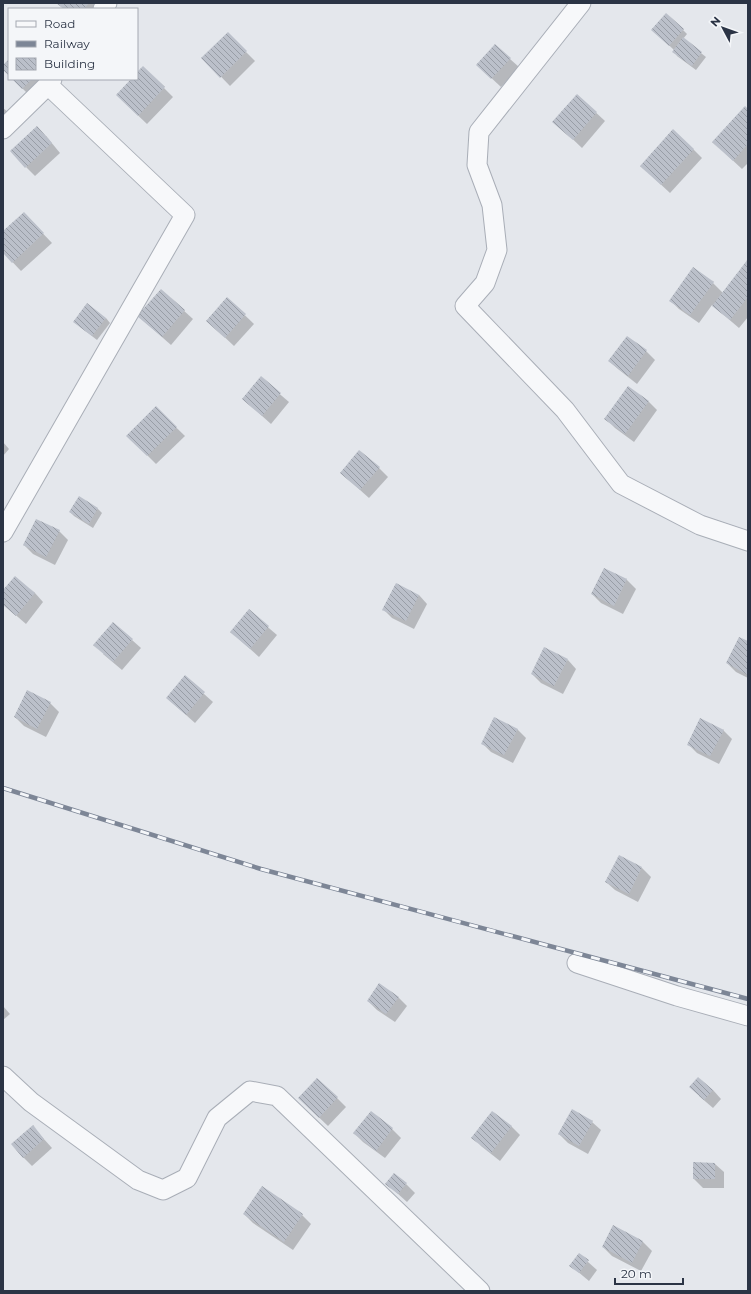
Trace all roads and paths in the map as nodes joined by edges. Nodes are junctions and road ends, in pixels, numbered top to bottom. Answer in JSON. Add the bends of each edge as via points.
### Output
{"nodes":[{"id":1,"x":581,"y":3,"type":"edge"},
{"id":2,"x":50,"y":82,"type":"edge"},
{"id":3,"x":3,"y":129,"type":"edge"},
{"id":4,"x":3,"y":532,"type":"edge"},
{"id":5,"x":748,"y":541,"type":"edge"},
{"id":6,"x":577,"y":963,"type":"dead end"},
{"id":7,"x":748,"y":1016,"type":"edge"},
{"id":8,"x":3,"y":1076,"type":"edge"},
{"id":9,"x":480,"y":1291,"type":"edge"}],
"edges":[{"from":1,"to":5,"type":"street","via":[[479,132],[477,166],[492,205],[497,250],[485,283],[465,306],[565,410],[621,484],[700,526]]},
{"from":2,"to":3,"type":"street"},
{"from":2,"to":4,"type":"street","via":[[185,214]]},
{"from":6,"to":7,"type":"street"},
{"from":8,"to":9,"type":"street","via":[[31,1102],[138,1180],[163,1190],[187,1178],[217,1118],[250,1091],[277,1096]]}]}
